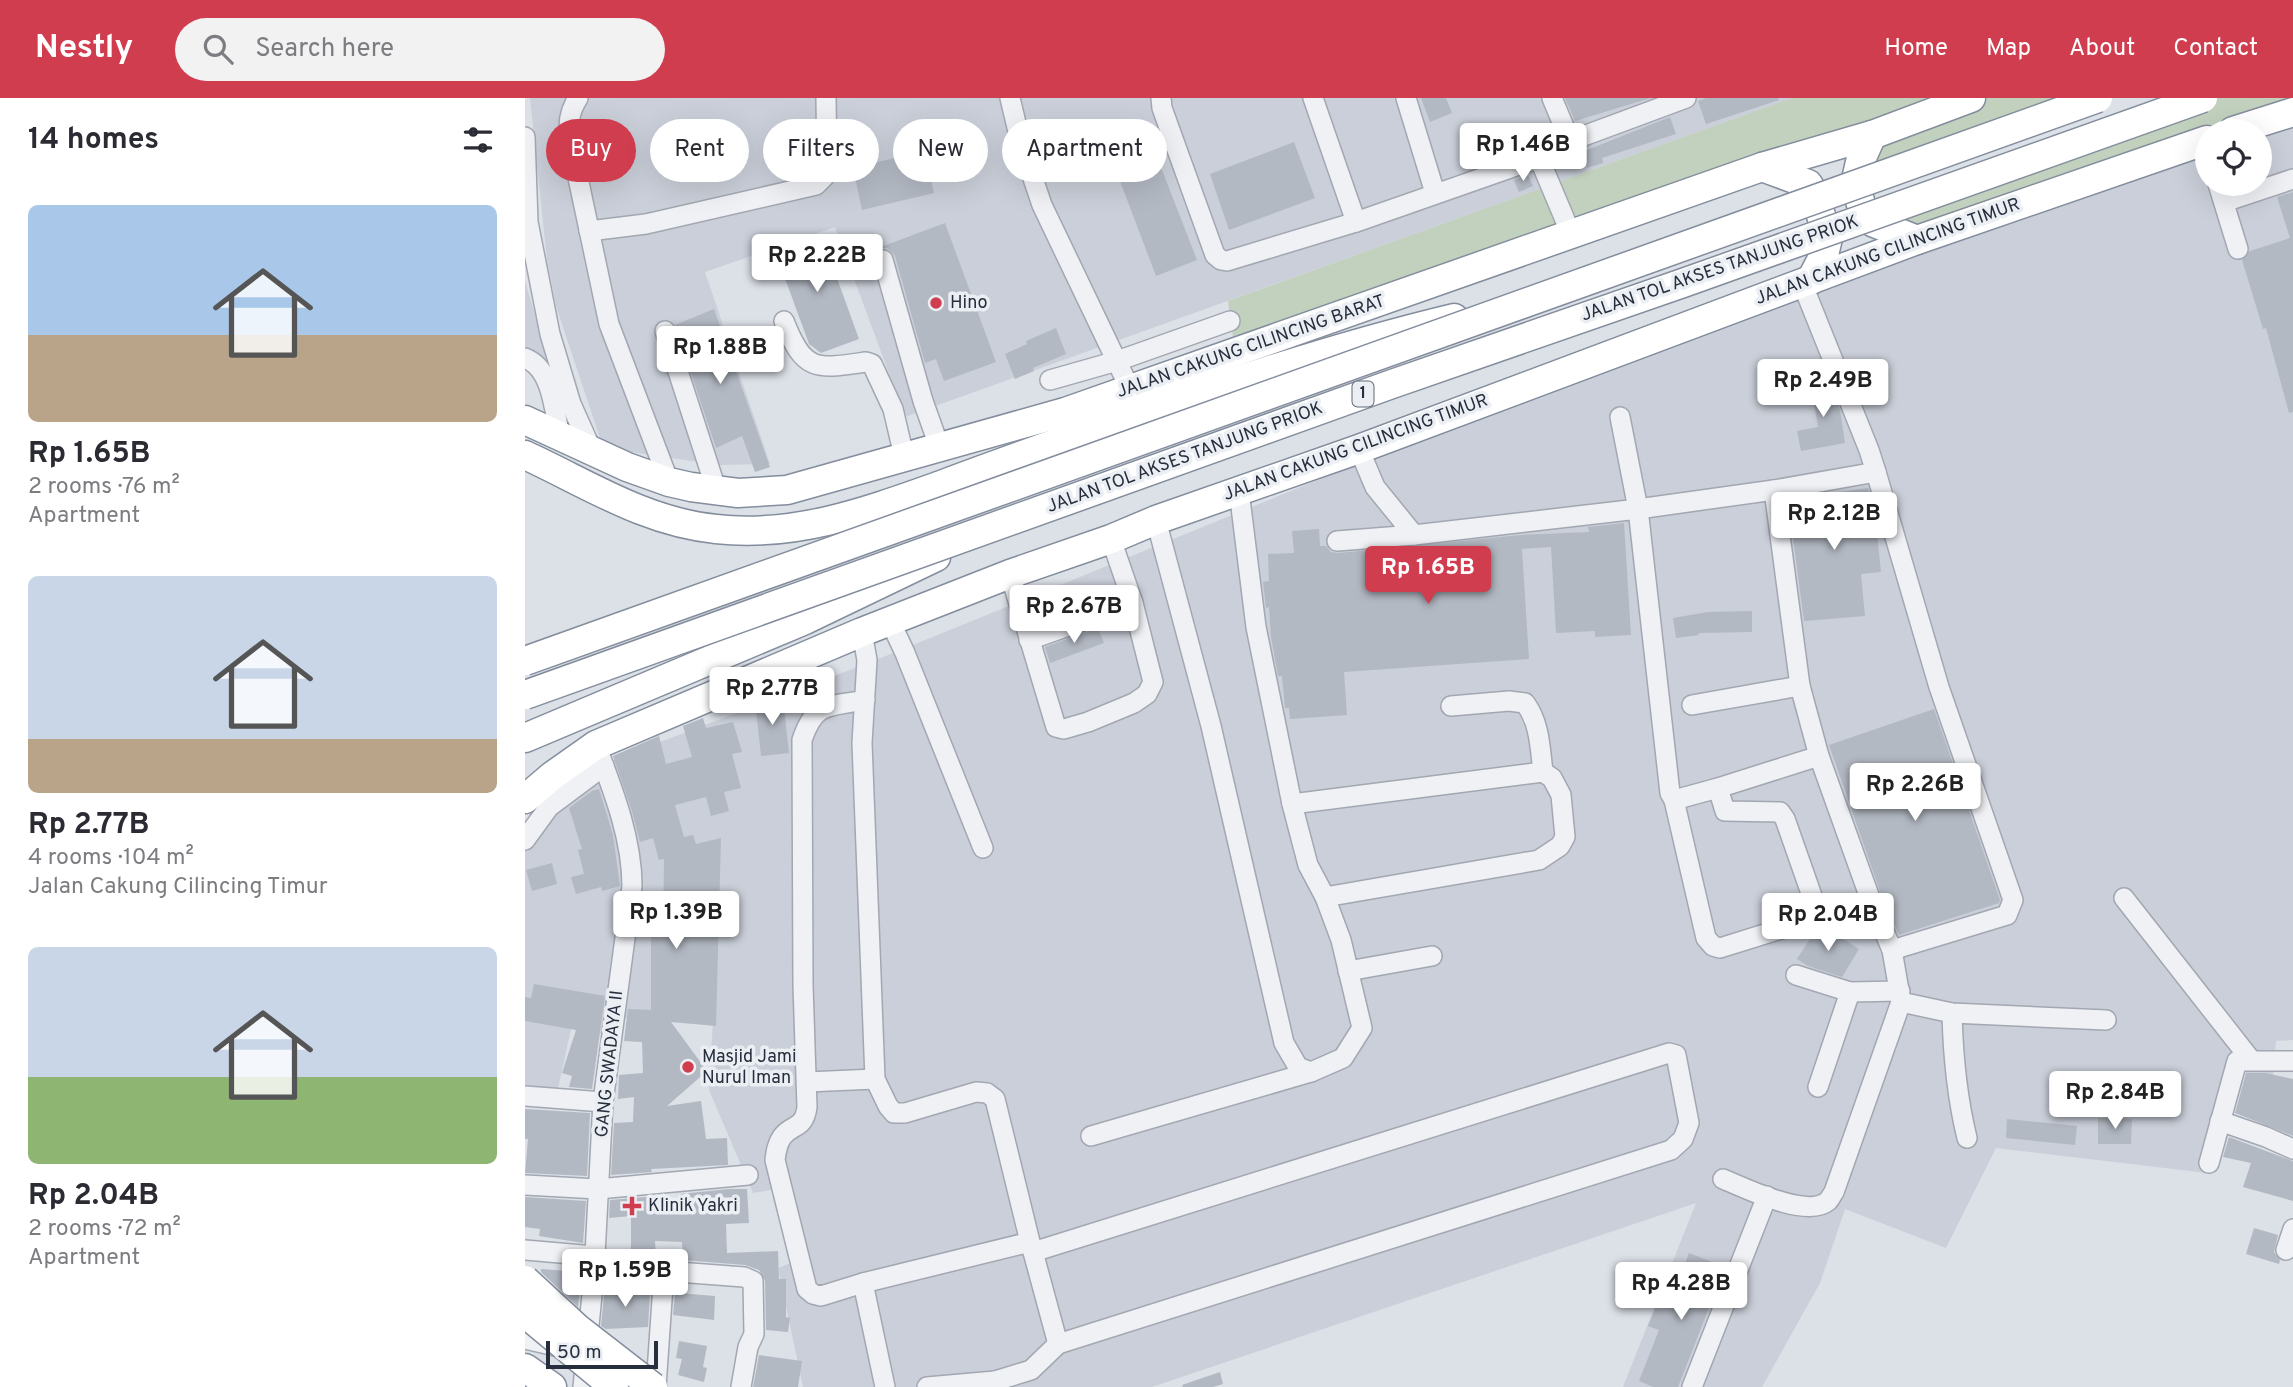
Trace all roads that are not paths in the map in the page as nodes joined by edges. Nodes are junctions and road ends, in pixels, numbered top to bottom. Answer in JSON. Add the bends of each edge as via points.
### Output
{"nodes":[{"id":1,"x":578,"y":98,"type":"edge"},
{"id":2,"x":826,"y":98,"type":"edge"},
{"id":3,"x":1010,"y":98,"type":"edge"},
{"id":4,"x":1161,"y":98,"type":"edge"},
{"id":5,"x":1313,"y":98,"type":"edge"},
{"id":6,"x":1406,"y":98,"type":"edge"},
{"id":7,"x":1552,"y":98,"type":"edge"},
{"id":8,"x":1686,"y":98,"type":"edge"},
{"id":9,"x":1971,"y":98,"type":"edge"},
{"id":10,"x":2098,"y":98,"type":"edge"},
{"id":11,"x":2203,"y":98,"type":"edge"},
{"id":12,"x":2293,"y":112,"type":"edge"},
{"id":13,"x":2271,"y":119,"type":"edge"},
{"id":14,"x":1872,"y":135,"type":"junction"},
{"id":15,"x":525,"y":137,"type":"edge"},
{"id":16,"x":1570,"y":141,"type":"junction"},
{"id":17,"x":2195,"y":146,"type":"edge"},
{"id":18,"x":1539,"y":158,"type":"junction"},
{"id":19,"x":1762,"y":167,"type":"junction"},
{"id":20,"x":2293,"y":179,"type":"edge"},
{"id":21,"x":2272,"y":183,"type":"edge"},
{"id":22,"x":1435,"y":193,"type":"junction"},
{"id":23,"x":2222,"y":196,"type":"edge"},
{"id":24,"x":1356,"y":222,"type":"junction"},
{"id":25,"x":589,"y":231,"type":"junction"},
{"id":26,"x":1571,"y":234,"type":"junction"},
{"id":27,"x":1917,"y":240,"type":"junction"},
{"id":28,"x":2238,"y":250,"type":"dead end"},
{"id":29,"x":883,"y":260,"type":"dead end"},
{"id":30,"x":1807,"y":282,"type":"junction"},
{"id":31,"x":1541,"y":299,"type":"junction"},
{"id":32,"x":784,"y":321,"type":"dead end"},
{"id":33,"x":1230,"y":321,"type":"dead end"},
{"id":34,"x":665,"y":331,"type":"dead end"},
{"id":35,"x":525,"y":358,"type":"edge"},
{"id":36,"x":1117,"y":361,"type":"junction"},
{"id":37,"x":1050,"y":380,"type":"dead end"},
{"id":38,"x":1130,"y":389,"type":"junction"},
{"id":39,"x":1620,"y":417,"type":"dead end"},
{"id":40,"x":525,"y":420,"type":"edge"},
{"id":41,"x":560,"y":437,"type":"junction"},
{"id":42,"x":939,"y":446,"type":"junction"},
{"id":43,"x":1359,"y":449,"type":"junction"},
{"id":44,"x":591,"y":451,"type":"junction"},
{"id":45,"x":525,"y":455,"type":"edge"},
{"id":46,"x":904,"y":456,"type":"junction"},
{"id":47,"x":1876,"y":472,"type":"junction"},
{"id":48,"x":669,"y":482,"type":"junction"},
{"id":49,"x":1774,"y":490,"type":"junction"},
{"id":50,"x":1239,"y":491,"type":"junction"},
{"id":51,"x":717,"y":492,"type":"junction"},
{"id":52,"x":1638,"y":509,"type":"junction"},
{"id":53,"x":1156,"y":520,"type":"junction"},
{"id":54,"x":992,"y":528,"type":"junction"},
{"id":55,"x":1414,"y":535,"type":"junction"},
{"id":56,"x":1111,"y":539,"type":"junction"},
{"id":57,"x":1337,"y":541,"type":"dead end"},
{"id":58,"x":1010,"y":575,"type":"junction"},
{"id":59,"x":1133,"y":603,"type":"junction"},
{"id":60,"x":890,"y":621,"type":"junction"},
{"id":61,"x":862,"y":632,"type":"junction"},
{"id":62,"x":1029,"y":640,"type":"junction"},
{"id":63,"x":525,"y":661,"type":"edge"},
{"id":64,"x":1800,"y":686,"type":"junction"},
{"id":65,"x":525,"y":695,"type":"edge"},
{"id":66,"x":865,"y":700,"type":"junction"},
{"id":67,"x":1692,"y":705,"type":"dead end"},
{"id":68,"x":1451,"y":706,"type":"dead end"},
{"id":69,"x":525,"y":738,"type":"edge"},
{"id":70,"x":600,"y":755,"type":"junction"},
{"id":71,"x":1819,"y":756,"type":"junction"},
{"id":72,"x":1543,"y":772,"type":"junction"},
{"id":73,"x":552,"y":776,"type":"junction"},
{"id":74,"x":1718,"y":788,"type":"junction"},
{"id":75,"x":525,"y":799,"type":"edge"},
{"id":76,"x":1674,"y":800,"type":"junction"},
{"id":77,"x":1292,"y":804,"type":"junction"},
{"id":78,"x":525,"y":811,"type":"edge"},
{"id":79,"x":525,"y":840,"type":"edge"},
{"id":80,"x":983,"y":848,"type":"dead end"},
{"id":81,"x":1812,"y":895,"type":"dead end"},
{"id":82,"x":1325,"y":897,"type":"junction"},
{"id":83,"x":2124,"y":898,"type":"dead end"},
{"id":84,"x":1871,"y":901,"type":"junction"},
{"id":85,"x":1892,"y":950,"type":"junction"},
{"id":86,"x":1432,"y":956,"type":"dead end"},
{"id":87,"x":1348,"y":971,"type":"junction"},
{"id":88,"x":1796,"y":975,"type":"dead end"},
{"id":89,"x":1850,"y":992,"type":"junction"},
{"id":90,"x":1900,"y":996,"type":"junction"},
{"id":91,"x":1952,"y":1013,"type":"junction"},
{"id":92,"x":2106,"y":1020,"type":"dead end"},
{"id":93,"x":2251,"y":1060,"type":"junction"},
{"id":94,"x":2293,"y":1060,"type":"edge"},
{"id":95,"x":1311,"y":1072,"type":"junction"},
{"id":96,"x":875,"y":1079,"type":"junction"},
{"id":97,"x":807,"y":1082,"type":"junction"},
{"id":98,"x":1818,"y":1087,"type":"dead end"},
{"id":99,"x":525,"y":1097,"type":"edge"},
{"id":100,"x":603,"y":1102,"type":"junction"},
{"id":101,"x":2220,"y":1121,"type":"junction"},
{"id":102,"x":1091,"y":1136,"type":"dead end"},
{"id":103,"x":1967,"y":1138,"type":"dead end"},
{"id":104,"x":2293,"y":1149,"type":"edge"},
{"id":105,"x":2209,"y":1163,"type":"dead end"},
{"id":106,"x":748,"y":1175,"type":"dead end"},
{"id":107,"x":1723,"y":1179,"type":"dead end"},
{"id":108,"x":525,"y":1185,"type":"edge"},
{"id":109,"x":598,"y":1189,"type":"junction"},
{"id":110,"x":1767,"y":1196,"type":"junction"},
{"id":111,"x":2293,"y":1229,"type":"edge"},
{"id":112,"x":1032,"y":1247,"type":"junction"},
{"id":113,"x":525,"y":1250,"type":"edge"},
{"id":114,"x":2286,"y":1250,"type":"dead end"},
{"id":115,"x":594,"y":1265,"type":"junction"},
{"id":116,"x":664,"y":1271,"type":"junction"},
{"id":117,"x":525,"y":1280,"type":"edge"},
{"id":118,"x":863,"y":1283,"type":"junction"},
{"id":119,"x":525,"y":1313,"type":"edge"},
{"id":120,"x":525,"y":1331,"type":"edge"},
{"id":121,"x":525,"y":1339,"type":"edge"},
{"id":122,"x":1058,"y":1344,"type":"junction"},
{"id":123,"x":586,"y":1353,"type":"junction"},
{"id":124,"x":525,"y":1368,"type":"edge"},
{"id":125,"x":996,"y":1384,"type":"edge"},
{"id":126,"x":552,"y":1387,"type":"edge"},
{"id":127,"x":583,"y":1387,"type":"edge"},
{"id":128,"x":603,"y":1387,"type":"edge"},
{"id":129,"x":614,"y":1387,"type":"edge"},
{"id":130,"x":655,"y":1387,"type":"edge"},
{"id":131,"x":741,"y":1387,"type":"edge"},
{"id":132,"x":885,"y":1387,"type":"edge"},
{"id":133,"x":927,"y":1387,"type":"edge"},
{"id":134,"x":1692,"y":1387,"type":"edge"}],
"edges":[{"from":1,"to":25,"type":"street","via":[[568,124]]},
{"from":2,"to":25,"type":"street","via":[[827,167],[816,185],[646,224]]},
{"from":3,"to":36,"type":"street","via":[[1042,205]]},
{"from":4,"to":24,"type":"street","via":[[1215,255],[1221,260]]},
{"from":5,"to":24,"type":"street"},
{"from":6,"to":22,"type":"street"},
{"from":7,"to":16,"type":"street"},
{"from":8,"to":16,"type":"street"},
{"from":9,"to":14,"type":"highway","name":"JALAN CAKUNG CILINCING BARAT"},
{"from":10,"to":31,"type":"highway","name":"JALAN TOL AKSES TANJUNG PRIOK","number":"1","bridge":true},
{"from":11,"to":54,"type":"highway","name":"JALAN TOL AKSES TANJUNG PRIOK","number":"1","bridge":true},
{"from":12,"to":13,"type":"highway"},
{"from":14,"to":19,"type":"highway","name":"JALAN CAKUNG CILINCING BARAT"},
{"from":14,"to":27,"type":"highway","via":[[1855,184],[1863,211],[1872,222]]},
{"from":15,"to":44,"type":"street","via":[[528,222],[550,334]]},
{"from":16,"to":18,"type":"street"},
{"from":17,"to":27,"type":"highway","name":"JALAN CAKUNG CILINCING TIMUR"},
{"from":18,"to":22,"type":"street"},
{"from":18,"to":26,"type":"street"},
{"from":19,"to":26,"type":"highway","name":"JALAN CAKUNG CILINCING BARAT"},
{"from":19,"to":30,"type":"highway","via":[[1808,184],[1814,193],[1828,238],[1824,255]]},
{"from":20,"to":21,"type":"street"},
{"from":22,"to":24,"type":"street"},
{"from":23,"to":28,"type":"street"},
{"from":25,"to":48,"type":"street","via":[[609,324]]},
{"from":26,"to":38,"type":"highway","name":"JALAN CAKUNG CILINCING BARAT"},
{"from":27,"to":30,"type":"highway","name":"JALAN CAKUNG CILINCING TIMUR"},
{"from":29,"to":42,"type":"street"},
{"from":30,"to":43,"type":"highway","name":"JALAN CAKUNG CILINCING TIMUR"},
{"from":30,"to":47,"type":"street"},
{"from":31,"to":45,"type":"highway","bridge":true,"via":[[1283,365],[893,502],[790,528],[734,531],[674,522],[618,502]]},
{"from":31,"to":63,"type":"highway","name":"JALAN TOL AKSES TANJUNG PRIOK","number":"1","bridge":true},
{"from":32,"to":46,"type":"street","via":[[792,342],[812,365],[872,364],[893,409]]},
{"from":33,"to":36,"type":"street"},
{"from":34,"to":51,"type":"street"},
{"from":35,"to":41,"type":"street","via":[[542,370]]},
{"from":36,"to":37,"type":"street"},
{"from":36,"to":38,"type":"street"},
{"from":38,"to":42,"type":"highway","name":"JALAN CAKUNG CILINCING BARAT","via":[[1031,423]]},
{"from":39,"to":52,"type":"street"},
{"from":40,"to":41,"type":"highway","name":"JALAN CAKUNG CILINCING BARAT"},
{"from":41,"to":44,"type":"highway","name":"JALAN CAKUNG CILINCING BARAT"},
{"from":42,"to":46,"type":"highway","name":"JALAN CAKUNG CILINCING BARAT"},
{"from":43,"to":50,"type":"highway","name":"JALAN CAKUNG CILINCING TIMUR"},
{"from":43,"to":55,"type":"street","via":[[1375,487]]},
{"from":44,"to":48,"type":"highway","name":"JALAN CAKUNG CILINCING BARAT"},
{"from":46,"to":51,"type":"highway","name":"JALAN CAKUNG CILINCING BARAT","via":[[787,489]]},
{"from":47,"to":49,"type":"street"},
{"from":47,"to":85,"type":"street","via":[[1939,687],[2013,900],[2007,915]]},
{"from":48,"to":51,"type":"highway","name":"JALAN CAKUNG CILINCING BARAT"},
{"from":49,"to":52,"type":"street"},
{"from":49,"to":64,"type":"street"},
{"from":50,"to":53,"type":"highway","name":"JALAN CAKUNG CILINCING TIMUR"},
{"from":50,"to":77,"type":"street","via":[[1256,627]]},
{"from":52,"to":55,"type":"street"},
{"from":52,"to":76,"type":"street"},
{"from":53,"to":56,"type":"highway","name":"JALAN CAKUNG CILINCING TIMUR"},
{"from":53,"to":95,"type":"street","via":[[1211,726],[1284,1043],[1298,1067]]},
{"from":54,"to":65,"type":"highway","name":"JALAN TOL AKSES TANJUNG PRIOK","number":"1","bridge":true},
{"from":54,"to":69,"type":"highway","bridge":true,"via":[[805,620]]},
{"from":55,"to":57,"type":"street"},
{"from":56,"to":58,"type":"highway","name":"JALAN CAKUNG CILINCING TIMUR"},
{"from":56,"to":59,"type":"street"},
{"from":58,"to":60,"type":"highway","name":"JALAN CAKUNG CILINCING TIMUR"},
{"from":58,"to":62,"type":"street"},
{"from":59,"to":62,"type":"street"},
{"from":59,"to":62,"type":"street","via":[[1153,682],[1147,694],[1134,703],[1088,722],[1056,727]]},
{"from":60,"to":61,"type":"highway","name":"JALAN CAKUNG CILINCING TIMUR"},
{"from":60,"to":80,"type":"street"},
{"from":61,"to":66,"type":"street","via":[[867,660]]},
{"from":61,"to":70,"type":"highway","name":"JALAN CAKUNG CILINCING TIMUR"},
{"from":64,"to":67,"type":"street"},
{"from":64,"to":71,"type":"street"},
{"from":66,"to":96,"type":"street","via":[[862,743]]},
{"from":66,"to":97,"type":"street","via":[[819,709],[802,740]]},
{"from":68,"to":72,"type":"street","via":[[1525,703],[1539,731]]},
{"from":70,"to":73,"type":"highway","name":"JALAN CAKUNG CILINCING TIMUR"},
{"from":70,"to":79,"type":"street","via":[[549,807]]},
{"from":70,"to":100,"type":"street","name":"GANG SWADAYA II","via":[[632,863]]},
{"from":71,"to":74,"type":"street"},
{"from":71,"to":84,"type":"street"},
{"from":72,"to":77,"type":"street"},
{"from":72,"to":82,"type":"street","via":[[1562,795],[1565,837],[1539,860]]},
{"from":73,"to":75,"type":"highway","name":"JALAN CAKUNG CILINCING TIMUR"},
{"from":73,"to":78,"type":"highway"},
{"from":74,"to":76,"type":"street"},
{"from":74,"to":81,"type":"street","via":[[1725,811],[1780,812]]},
{"from":76,"to":84,"type":"street","via":[[1706,938],[1713,946],[1720,948]]},
{"from":77,"to":82,"type":"street","via":[[1308,865]]},
{"from":82,"to":87,"type":"street"},
{"from":83,"to":93,"type":"street"},
{"from":84,"to":85,"type":"street"},
{"from":85,"to":90,"type":"street"},
{"from":86,"to":87,"type":"street"},
{"from":87,"to":95,"type":"street","via":[[1362,1028],[1343,1058]]},
{"from":88,"to":89,"type":"street"},
{"from":89,"to":90,"type":"street"},
{"from":89,"to":98,"type":"street"},
{"from":90,"to":91,"type":"street"},
{"from":90,"to":110,"type":"street","via":[[1834,1192],[1827,1202],[1814,1206],[1792,1205]]},
{"from":91,"to":92,"type":"street"},
{"from":91,"to":103,"type":"street","via":[[1953,1059]]},
{"from":93,"to":94,"type":"street"},
{"from":93,"to":101,"type":"street","via":[[2236,1063]]},
{"from":95,"to":102,"type":"street"},
{"from":96,"to":97,"type":"street"},
{"from":96,"to":112,"type":"street","via":[[894,1112],[905,1113],[976,1092],[995,1099]]},
{"from":97,"to":118,"type":"street","via":[[806,1117],[783,1134],[775,1160],[807,1289],[821,1296]]},
{"from":99,"to":100,"type":"street"},
{"from":100,"to":109,"type":"street","name":"GANG SWADAYA II"},
{"from":101,"to":104,"type":"street"},
{"from":101,"to":105,"type":"street"},
{"from":106,"to":109,"type":"street"},
{"from":107,"to":110,"type":"street"},
{"from":108,"to":109,"type":"street"},
{"from":109,"to":115,"type":"street","name":"GANG SWADAYA II"},
{"from":110,"to":134,"type":"street"},
{"from":111,"to":114,"type":"street"},
{"from":112,"to":118,"type":"street"},
{"from":112,"to":122,"type":"street"},
{"from":112,"to":122,"type":"street","via":[[1669,1052],[1676,1055],[1689,1122],[1683,1139],[1671,1150]]},
{"from":113,"to":115,"type":"street"},
{"from":115,"to":116,"type":"street"},
{"from":115,"to":123,"type":"street","name":"GANG SWADAYA II"},
{"from":116,"to":130,"type":"street"},
{"from":116,"to":131,"type":"street","via":[[753,1281],[754,1334]]},
{"from":117,"to":130,"type":"highway","bridge":true,"via":[[577,1328]]},
{"from":118,"to":132,"type":"street"},
{"from":119,"to":129,"type":"highway","bridge":true},
{"from":120,"to":128,"type":"highway"},
{"from":121,"to":123,"type":"street"},
{"from":122,"to":125,"type":"street","via":[[1031,1370]]},
{"from":123,"to":127,"type":"street","name":"GANG SWADAYA II"},
{"from":124,"to":126,"type":"highway"},
{"from":125,"to":133,"type":"street"}]}
